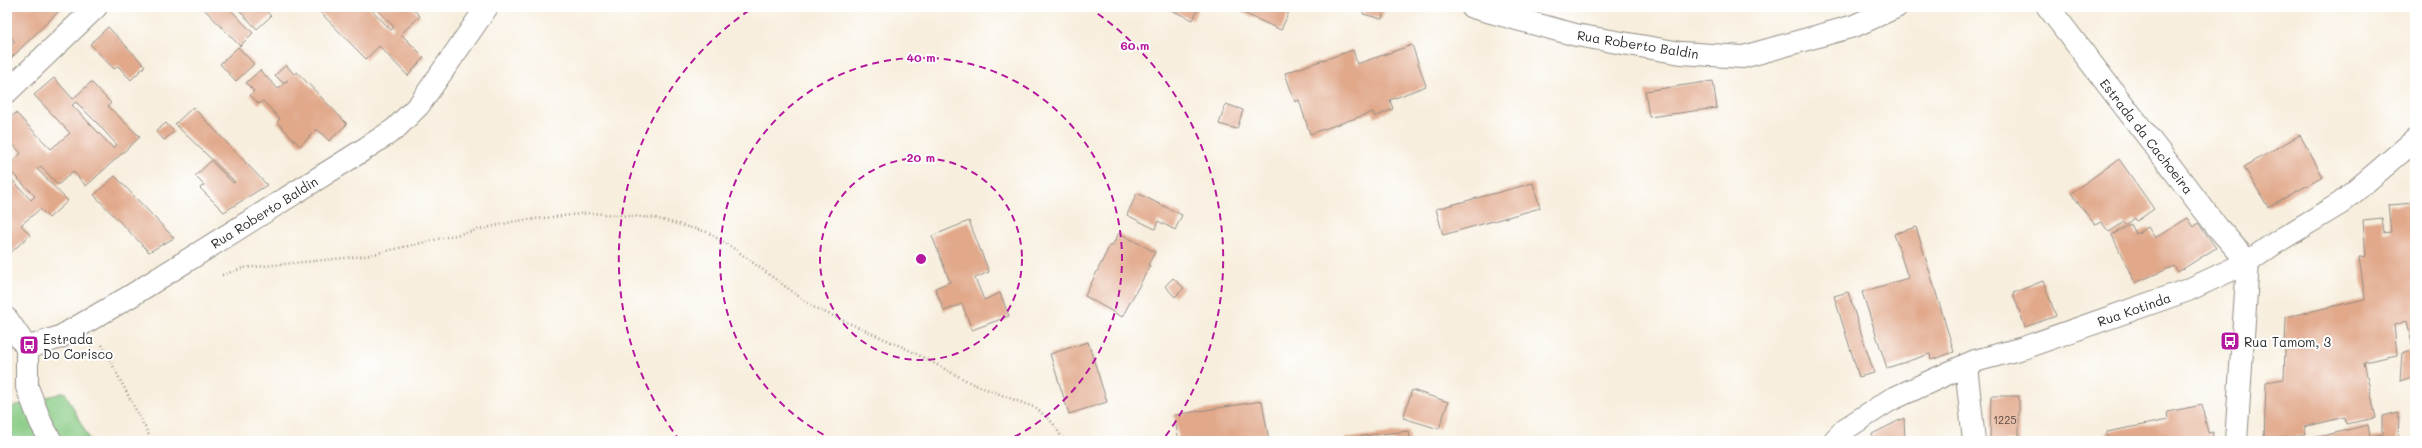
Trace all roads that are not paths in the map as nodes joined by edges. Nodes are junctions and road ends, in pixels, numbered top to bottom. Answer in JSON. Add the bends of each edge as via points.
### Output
{"nodes":[{"id":1,"x":96,"y":7,"type":"edge"},
{"id":2,"x":487,"y":7,"type":"edge"},
{"id":3,"x":1472,"y":7,"type":"edge"},
{"id":4,"x":1896,"y":7,"type":"edge"},
{"id":5,"x":2048,"y":7,"type":"edge"},
{"id":6,"x":7,"y":92,"type":"edge"},
{"id":7,"x":2415,"y":140,"type":"edge"},
{"id":8,"x":2248,"y":262,"type":"junction"},
{"id":9,"x":7,"y":319,"type":"edge"},
{"id":10,"x":27,"y":348,"type":"junction"},
{"id":11,"x":1966,"y":365,"type":"junction"},
{"id":12,"x":51,"y":441,"type":"edge"},
{"id":13,"x":1834,"y":441,"type":"edge"},
{"id":14,"x":1974,"y":441,"type":"edge"},
{"id":15,"x":2236,"y":441,"type":"edge"}],
"edges":[{"from":1,"to":6,"type":"street"},
{"from":2,"to":10,"type":"street","name":"Rua Roberto Baldin","via":[[419,105],[395,129],[136,293],[60,337]]},
{"from":3,"to":4,"type":"street","name":"Rua Roberto Baldin","via":[[1576,35],[1681,53],[1743,57],[1854,26]]},
{"from":5,"to":8,"type":"street","name":"Estrada da Cachoeira","via":[[2218,228]]},
{"from":7,"to":8,"type":"street","name":"Rua Kotinda","via":[[2341,203]]},
{"from":8,"to":11,"type":"street","name":"Rua Kotinda","via":[[2188,290]]},
{"from":8,"to":15,"type":"street"},
{"from":9,"to":10,"type":"street"},
{"from":10,"to":12,"type":"street","via":[[27,387]]},
{"from":11,"to":13,"type":"street","name":"Rua Kotinda","via":[[1890,400],[1845,429]]},
{"from":11,"to":14,"type":"street"}]}
